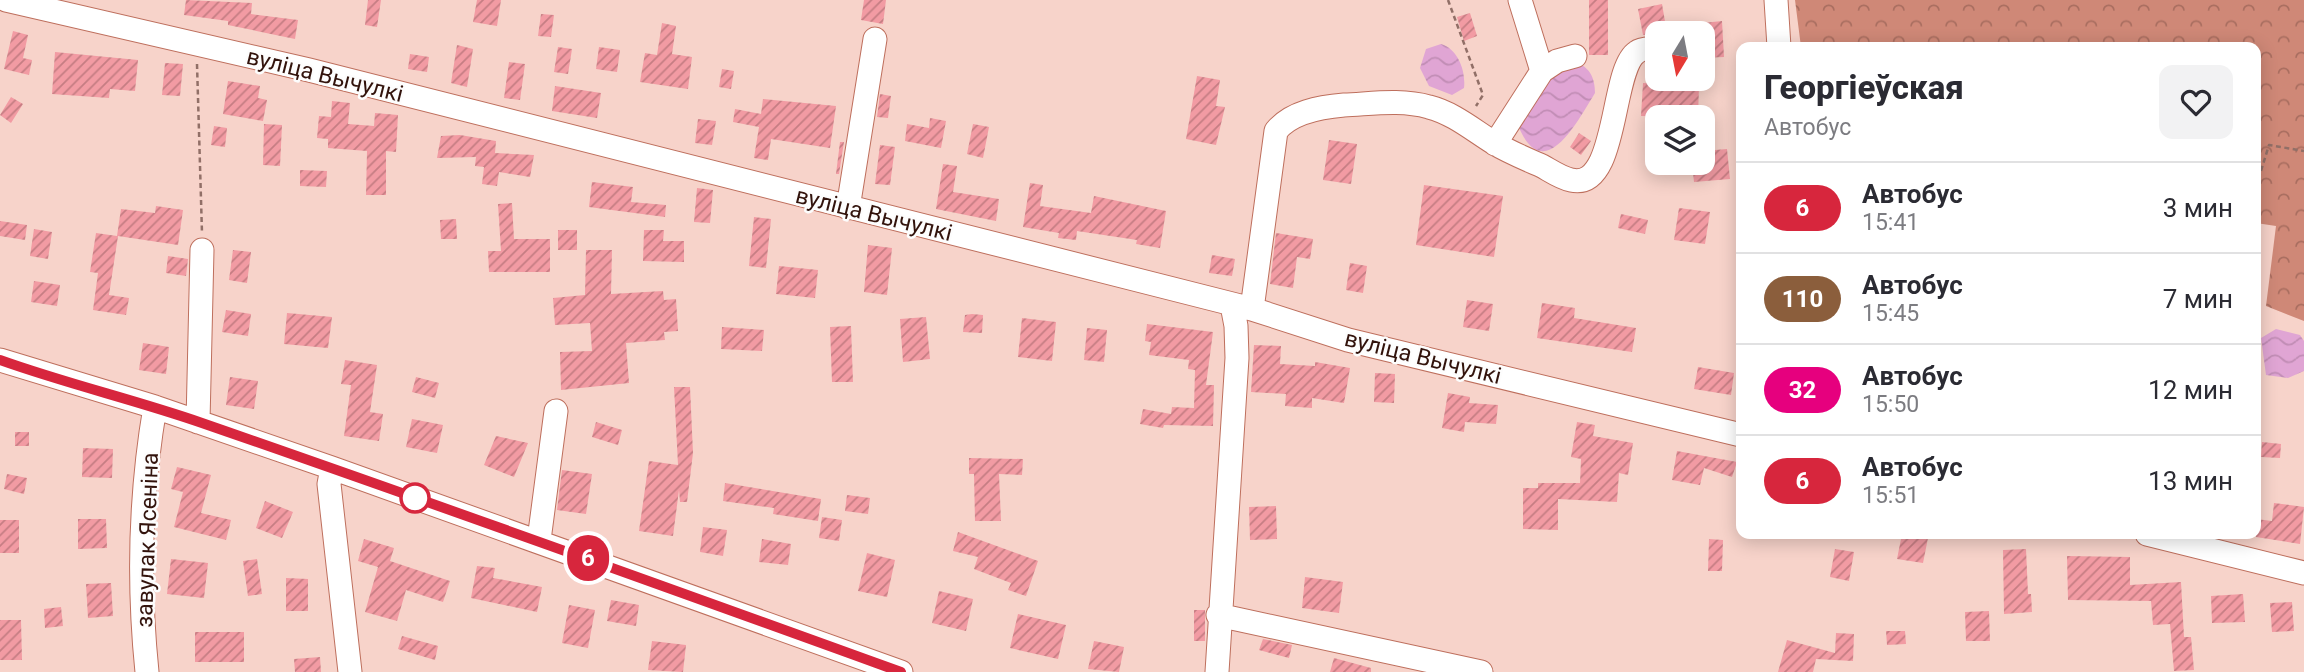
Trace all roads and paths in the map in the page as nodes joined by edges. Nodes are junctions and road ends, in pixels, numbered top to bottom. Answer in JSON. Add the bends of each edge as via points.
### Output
{"nodes":[{"id":1,"x":6,"y":0,"type":"edge"},
{"id":2,"x":1448,"y":0,"type":"edge"},
{"id":3,"x":1520,"y":0,"type":"edge"},
{"id":4,"x":1776,"y":0,"type":"edge"},
{"id":5,"x":875,"y":38,"type":"dead end"},
{"id":6,"x":1779,"y":42,"type":"edge"},
{"id":7,"x":197,"y":43,"type":"junction"},
{"id":8,"x":1645,"y":49,"type":"edge"},
{"id":9,"x":1575,"y":56,"type":"dead end"},
{"id":10,"x":1542,"y":71,"type":"junction"},
{"id":11,"x":1469,"y":126,"type":"junction"},
{"id":12,"x":1495,"y":144,"type":"junction"},
{"id":13,"x":2304,"y":151,"type":"edge"},
{"id":14,"x":2261,"y":171,"type":"edge"},
{"id":15,"x":848,"y":208,"type":"junction"},
{"id":16,"x":202,"y":250,"type":"joint"},
{"id":17,"x":1242,"y":307,"type":"junction"},
{"id":18,"x":0,"y":360,"type":"edge"},
{"id":19,"x":155,"y":407,"type":"junction"},
{"id":20,"x":556,"y":411,"type":"dead end"},
{"id":21,"x":198,"y":422,"type":"junction"},
{"id":22,"x":1736,"y":434,"type":"edge"},
{"id":23,"x":332,"y":468,"type":"junction"},
{"id":24,"x":2183,"y":539,"type":"edge"},
{"id":25,"x":539,"y":540,"type":"junction"},
{"id":26,"x":2304,"y":573,"type":"edge"},
{"id":27,"x":1218,"y":615,"type":"junction"},
{"id":28,"x":147,"y":672,"type":"edge"},
{"id":29,"x":350,"y":672,"type":"edge"},
{"id":30,"x":901,"y":672,"type":"edge"},
{"id":31,"x":1217,"y":672,"type":"edge"},
{"id":32,"x":1481,"y":672,"type":"edge"}],
"edges":[{"from":1,"to":7,"type":"street","name":"вуліца Вычулкі"},
{"from":2,"to":11,"type":"path","via":[[1483,94]]},
{"from":3,"to":10,"type":"street"},
{"from":4,"to":6,"type":"street"},
{"from":5,"to":15,"type":"street"},
{"from":7,"to":15,"type":"street","name":"вуліца Вычулкі"},
{"from":7,"to":16,"type":"path"},
{"from":8,"to":12,"type":"street","via":[[1638,50],[1623,70],[1603,157],[1588,177],[1573,181]]},
{"from":9,"to":10,"type":"street"},
{"from":10,"to":12,"type":"street"},
{"from":11,"to":12,"type":"street"},
{"from":11,"to":17,"type":"street","via":[[1430,107],[1397,102],[1336,106],[1284,121],[1275,138]]},
{"from":13,"to":14,"type":"path","via":[[2269,145]]},
{"from":15,"to":17,"type":"street","name":"вуліца Вычулкі"},
{"from":16,"to":21,"type":"street"},
{"from":17,"to":22,"type":"street","name":"вуліца Вычулкі","via":[[1348,340]]},
{"from":17,"to":27,"type":"street"},
{"from":18,"to":19,"type":"street"},
{"from":19,"to":21,"type":"street"},
{"from":19,"to":28,"type":"street","name":"завулак Ясеніна","via":[[144,495],[141,612]]},
{"from":20,"to":25,"type":"street"},
{"from":21,"to":23,"type":"street"},
{"from":23,"to":25,"type":"street"},
{"from":23,"to":29,"type":"street","via":[[329,484]]},
{"from":24,"to":26,"type":"street"},
{"from":25,"to":30,"type":"street"},
{"from":27,"to":31,"type":"street"},
{"from":27,"to":32,"type":"street"}]}
